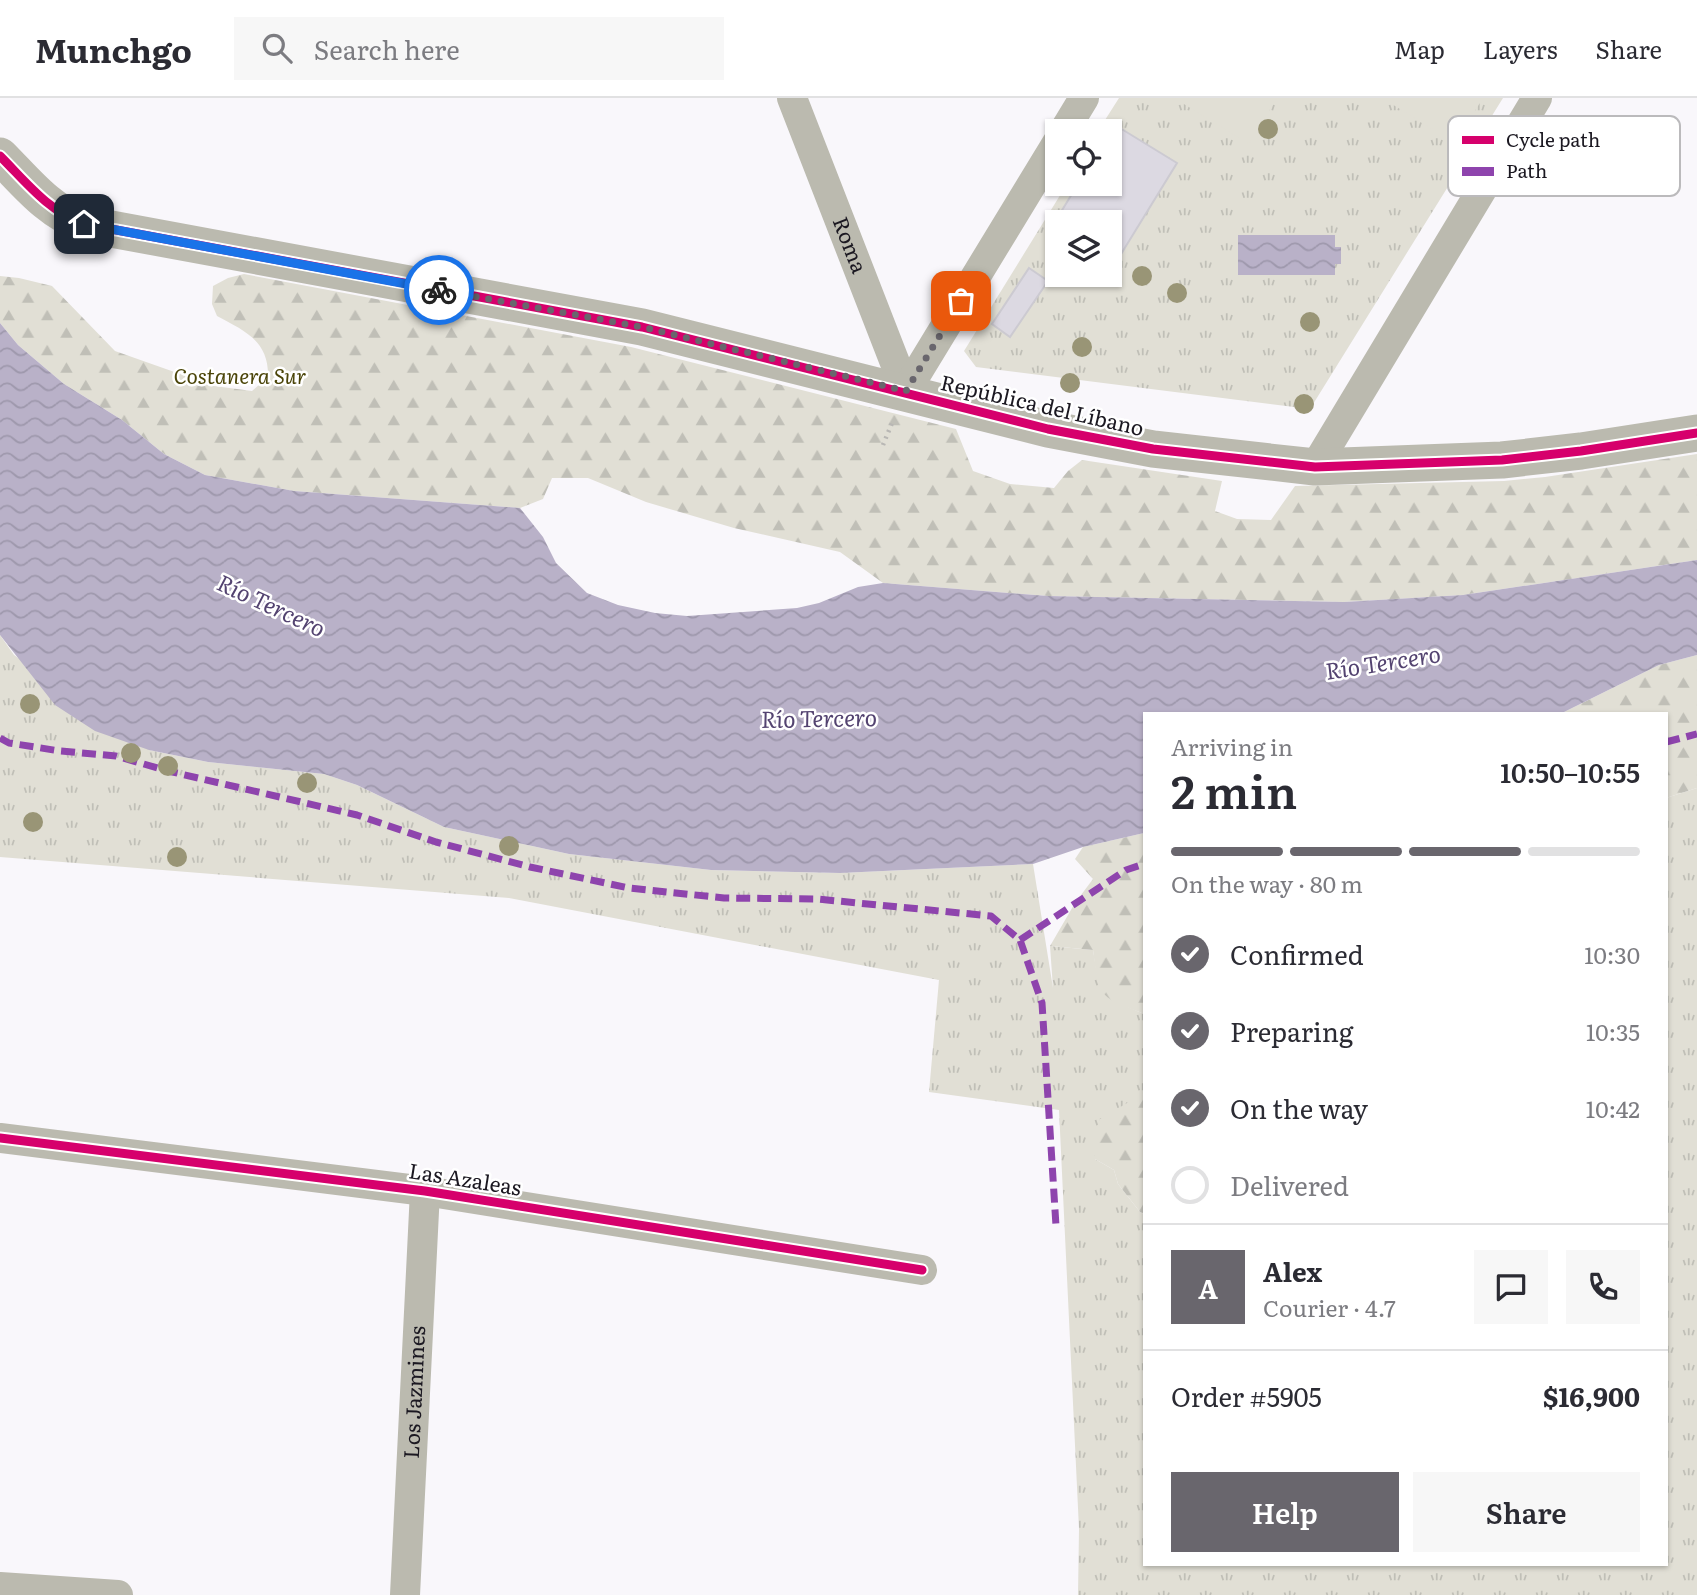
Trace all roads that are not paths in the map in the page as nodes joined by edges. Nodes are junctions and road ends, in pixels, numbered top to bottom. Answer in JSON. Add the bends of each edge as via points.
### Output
{"nodes":[{"id":1,"x":792,"y":98,"type":"edge"},
{"id":2,"x":1084,"y":98,"type":"edge"},
{"id":3,"x":1537,"y":98,"type":"edge"},
{"id":4,"x":1526,"y":116,"type":"edge"},
{"id":5,"x":1071,"y":119,"type":"edge"},
{"id":6,"x":0,"y":156,"type":"edge"},
{"id":7,"x":1045,"y":163,"type":"edge"},
{"id":8,"x":1478,"y":196,"type":"edge"},
{"id":9,"x":906,"y":391,"type":"junction"},
{"id":10,"x":1697,"y":433,"type":"edge"},
{"id":11,"x":1315,"y":467,"type":"junction"},
{"id":12,"x":0,"y":1138,"type":"edge"},
{"id":13,"x":425,"y":1191,"type":"junction"},
{"id":14,"x":922,"y":1270,"type":"dead end"},
{"id":15,"x":0,"y":1587,"type":"edge"},
{"id":16,"x":118,"y":1595,"type":"edge"},
{"id":17,"x":405,"y":1595,"type":"edge"}],
"edges":[{"from":1,"to":9,"type":"street","name":"Roma"},
{"from":2,"to":5,"type":"street"},
{"from":3,"to":4,"type":"street"},
{"from":6,"to":9,"type":"street","name":"República del Líbano","via":[[50,206],[84,224],[642,327]]},
{"from":7,"to":9,"type":"street"},
{"from":8,"to":11,"type":"street"},
{"from":9,"to":11,"type":"street","name":"República del Líbano","via":[[1048,429],[1153,449]]},
{"from":10,"to":11,"type":"street","name":"República del Líbano","via":[[1502,460]]},
{"from":12,"to":13,"type":"street","name":"Las Azaleas"},
{"from":13,"to":14,"type":"street","name":"Las Azaleas"},
{"from":13,"to":17,"type":"street","name":"Los Jazmines"},
{"from":15,"to":16,"type":"street"}]}
